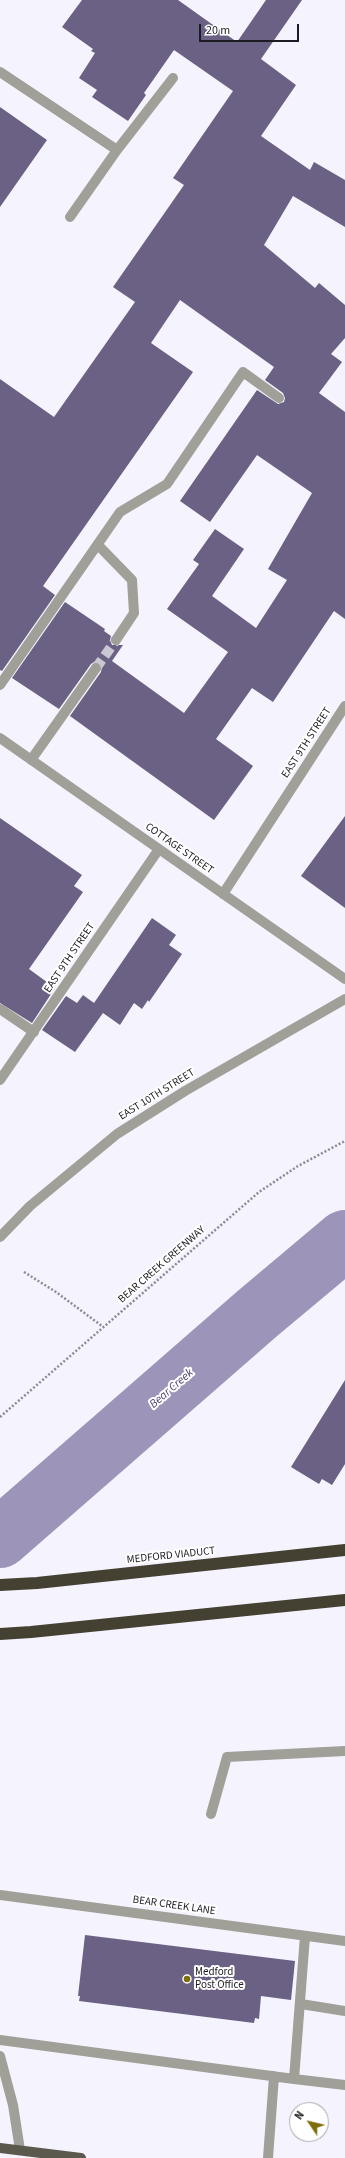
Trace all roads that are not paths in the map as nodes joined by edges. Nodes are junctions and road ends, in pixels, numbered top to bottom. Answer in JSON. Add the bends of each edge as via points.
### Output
{"nodes":[{"id":1,"x":0,"y":72,"type":"edge"},
{"id":2,"x":173,"y":78,"type":"dead end"},
{"id":3,"x":117,"y":150,"type":"junction"},
{"id":4,"x":70,"y":217,"type":"dead end"},
{"id":5,"x":279,"y":398,"type":"dead end"},
{"id":6,"x":98,"y":545,"type":"junction"},
{"id":7,"x":116,"y":640,"type":"tunnel mouth"},
{"id":8,"x":96,"y":668,"type":"tunnel mouth"},
{"id":9,"x":0,"y":685,"type":"edge"},
{"id":10,"x":345,"y":706,"type":"edge"},
{"id":11,"x":0,"y":738,"type":"edge"},
{"id":12,"x":31,"y":760,"type":"junction"},
{"id":13,"x":159,"y":849,"type":"junction"},
{"id":14,"x":223,"y":894,"type":"junction"},
{"id":15,"x":345,"y":979,"type":"edge"},
{"id":16,"x":345,"y":999,"type":"edge"},
{"id":17,"x":0,"y":1009,"type":"edge"},
{"id":18,"x":34,"y":1032,"type":"junction"},
{"id":19,"x":0,"y":1080,"type":"edge"},
{"id":20,"x":0,"y":1237,"type":"edge"},
{"id":21,"x":345,"y":1550,"type":"edge"},
{"id":22,"x":0,"y":1585,"type":"edge"},
{"id":23,"x":345,"y":1600,"type":"edge"},
{"id":24,"x":0,"y":1634,"type":"edge"},
{"id":25,"x":345,"y":1751,"type":"edge"},
{"id":26,"x":211,"y":1814,"type":"dead end"},
{"id":27,"x":0,"y":1896,"type":"edge"},
{"id":28,"x":305,"y":1936,"type":"junction"},
{"id":29,"x":345,"y":1941,"type":"edge"},
{"id":30,"x":301,"y":2004,"type":"junction"},
{"id":31,"x":345,"y":2011,"type":"edge"},
{"id":32,"x":0,"y":2040,"type":"edge"},
{"id":33,"x":0,"y":2056,"type":"edge"},
{"id":34,"x":274,"y":2076,"type":"junction"},
{"id":35,"x":294,"y":2079,"type":"junction"},
{"id":36,"x":345,"y":2085,"type":"edge"},
{"id":37,"x":0,"y":2148,"type":"edge"},
{"id":38,"x":20,"y":2150,"type":"junction"},
{"id":39,"x":81,"y":2158,"type":"edge"},
{"id":40,"x":268,"y":2158,"type":"edge"}],
"edges":[{"from":1,"to":3,"type":"street"},
{"from":2,"to":3,"type":"street"},
{"from":3,"to":4,"type":"street"},
{"from":5,"to":6,"type":"street","via":[[243,372],[167,484],[120,512]]},
{"from":6,"to":7,"type":"street","via":[[132,580],[134,613]]},
{"from":6,"to":9,"type":"street"},
{"from":8,"to":12,"type":"street"},
{"from":10,"to":14,"type":"street","name":"EAST 9TH STREET"},
{"from":11,"to":12,"type":"street","name":"COTTAGE STREET"},
{"from":12,"to":13,"type":"street","name":"COTTAGE STREET"},
{"from":13,"to":14,"type":"street","name":"COTTAGE STREET"},
{"from":13,"to":18,"type":"street","name":"EAST 9TH STREET"},
{"from":14,"to":15,"type":"street","name":"COTTAGE STREET"},
{"from":16,"to":20,"type":"street","name":"EAST 10TH STREET","via":[[185,1091],[117,1134],[30,1206]]},
{"from":17,"to":18,"type":"street"},
{"from":18,"to":19,"type":"street","name":"EAST 9TH STREET"},
{"from":21,"to":22,"type":"highway","name":"MEDFORD VIADUCT","via":[[52,1582]]},
{"from":23,"to":24,"type":"highway"},
{"from":25,"to":26,"type":"street","via":[[227,1757]]},
{"from":27,"to":28,"type":"street","name":"BEAR CREEK LANE"},
{"from":28,"to":29,"type":"street","name":"BEAR CREEK LANE"},
{"from":28,"to":30,"type":"street"},
{"from":30,"to":31,"type":"street"},
{"from":30,"to":35,"type":"street"},
{"from":32,"to":34,"type":"street"},
{"from":33,"to":38,"type":"street","via":[[13,2105]]},
{"from":34,"to":35,"type":"street"},
{"from":34,"to":40,"type":"street"},
{"from":35,"to":36,"type":"street"},
{"from":37,"to":38,"type":"main road"},
{"from":38,"to":39,"type":"main road"}]}
